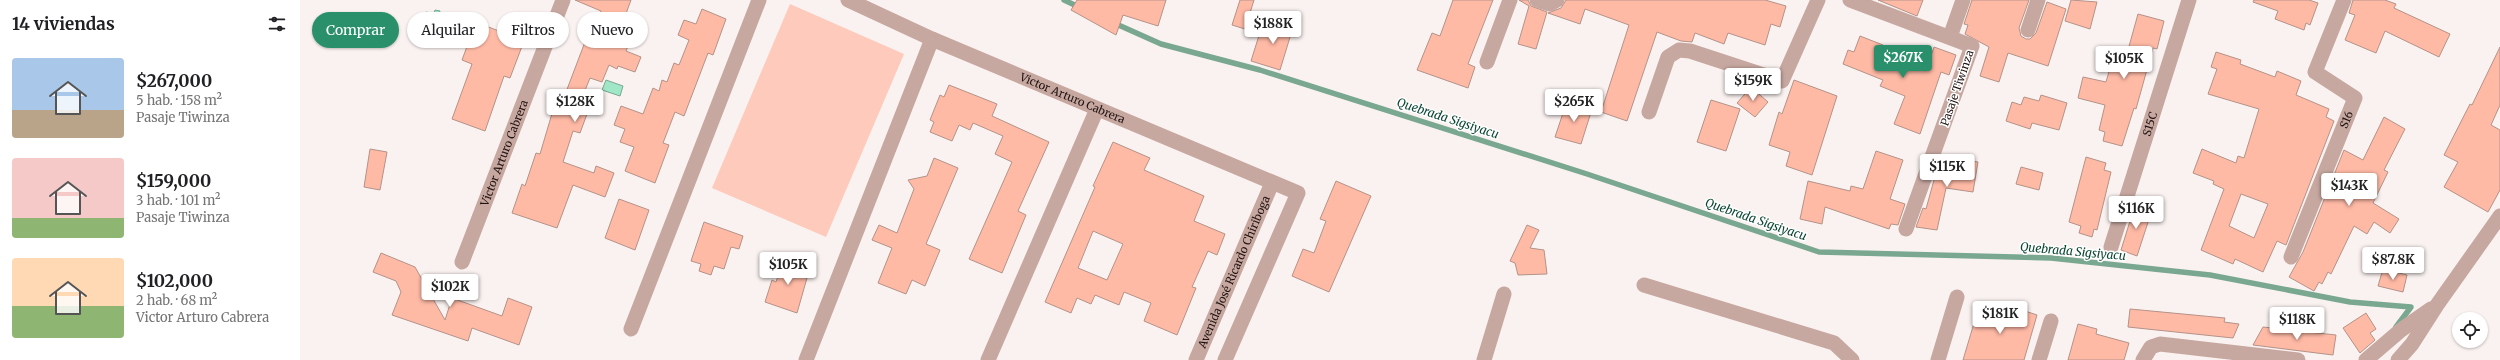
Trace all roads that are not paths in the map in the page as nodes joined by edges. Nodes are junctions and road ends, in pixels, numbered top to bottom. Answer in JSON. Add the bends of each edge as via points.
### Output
{"nodes":[{"id":1,"x":563,"y":0,"type":"edge"},
{"id":2,"x":759,"y":0,"type":"edge"},
{"id":3,"x":848,"y":0,"type":"edge"},
{"id":4,"x":1510,"y":0,"type":"edge"},
{"id":5,"x":1537,"y":0,"type":"edge"},
{"id":6,"x":1557,"y":0,"type":"edge"},
{"id":7,"x":1818,"y":0,"type":"edge"},
{"id":8,"x":1850,"y":0,"type":"edge"},
{"id":9,"x":1963,"y":0,"type":"edge"},
{"id":10,"x":2038,"y":0,"type":"edge"},
{"id":11,"x":2189,"y":0,"type":"edge"},
{"id":12,"x":2344,"y":0,"type":"edge"},
{"id":13,"x":2028,"y":30,"type":"dead end"},
{"id":14,"x":1950,"y":37,"type":"junction"},
{"id":15,"x":932,"y":39,"type":"junction"},
{"id":16,"x":1487,"y":62,"type":"dead end"},
{"id":17,"x":1097,"y":108,"type":"junction"},
{"id":18,"x":1649,"y":112,"type":"dead end"},
{"id":19,"x":1272,"y":184,"type":"junction"},
{"id":20,"x":2500,"y":216,"type":"edge"},
{"id":21,"x":1906,"y":229,"type":"dead end"},
{"id":22,"x":2111,"y":247,"type":"dead end"},
{"id":23,"x":2291,"y":257,"type":"dead end"},
{"id":24,"x":462,"y":262,"type":"dead end"},
{"id":25,"x":1644,"y":285,"type":"dead end"},
{"id":26,"x":1504,"y":294,"type":"dead end"},
{"id":27,"x":1957,"y":297,"type":"dead end"},
{"id":28,"x":2437,"y":305,"type":"junction"},
{"id":29,"x":2051,"y":321,"type":"dead end"},
{"id":30,"x":631,"y":329,"type":"dead end"},
{"id":31,"x":806,"y":360,"type":"edge"},
{"id":32,"x":988,"y":360,"type":"edge"},
{"id":33,"x":1196,"y":360,"type":"edge"},
{"id":34,"x":1224,"y":360,"type":"edge"},
{"id":35,"x":1484,"y":360,"type":"edge"},
{"id":36,"x":1852,"y":360,"type":"edge"},
{"id":37,"x":1938,"y":360,"type":"edge"},
{"id":38,"x":2039,"y":360,"type":"edge"},
{"id":39,"x":2143,"y":360,"type":"edge"},
{"id":40,"x":2295,"y":360,"type":"edge"},
{"id":41,"x":2366,"y":360,"type":"edge"},
{"id":42,"x":2398,"y":360,"type":"edge"}],
"edges":[{"from":1,"to":24,"type":"street","name":"Victor Arturo Cabrera"},
{"from":2,"to":30,"type":"street"},
{"from":3,"to":15,"type":"street","name":"Victor Arturo Cabrera"},
{"from":4,"to":16,"type":"street"},
{"from":5,"to":6,"type":"street","via":[[1550,4]]},
{"from":7,"to":18,"type":"street","via":[[1782,81],[1690,51],[1679,50],[1668,56]]},
{"from":8,"to":14,"type":"street","name":"Pasaje Tiwinza"},
{"from":9,"to":14,"type":"street"},
{"from":10,"to":13,"type":"street"},
{"from":11,"to":22,"type":"street","name":"S15C"},
{"from":12,"to":23,"type":"street","name":"S16","via":[[2315,72],[2355,98]]},
{"from":14,"to":21,"type":"street","name":"Pasaje Tiwinza","via":[[1972,46]]},
{"from":15,"to":17,"type":"street","name":"Victor Arturo Cabrera"},
{"from":15,"to":31,"type":"street"},
{"from":17,"to":19,"type":"street","name":"Victor Arturo Cabrera"},
{"from":17,"to":32,"type":"street"},
{"from":19,"to":33,"type":"street","name":"Avenida José Ricardo Chiriboga"},
{"from":19,"to":34,"type":"street","name":"Victor Arturo Cabrera","via":[[1298,193]]},
{"from":20,"to":28,"type":"street"},
{"from":25,"to":36,"type":"street","via":[[1834,342]]},
{"from":26,"to":35,"type":"street"},
{"from":27,"to":37,"type":"street"},
{"from":28,"to":41,"type":"street","via":[[2400,330]]},
{"from":28,"to":42,"type":"street","via":[[2412,344]]},
{"from":29,"to":38,"type":"street"},
{"from":39,"to":40,"type":"street","via":[[2151,347],[2160,344]]}]}
